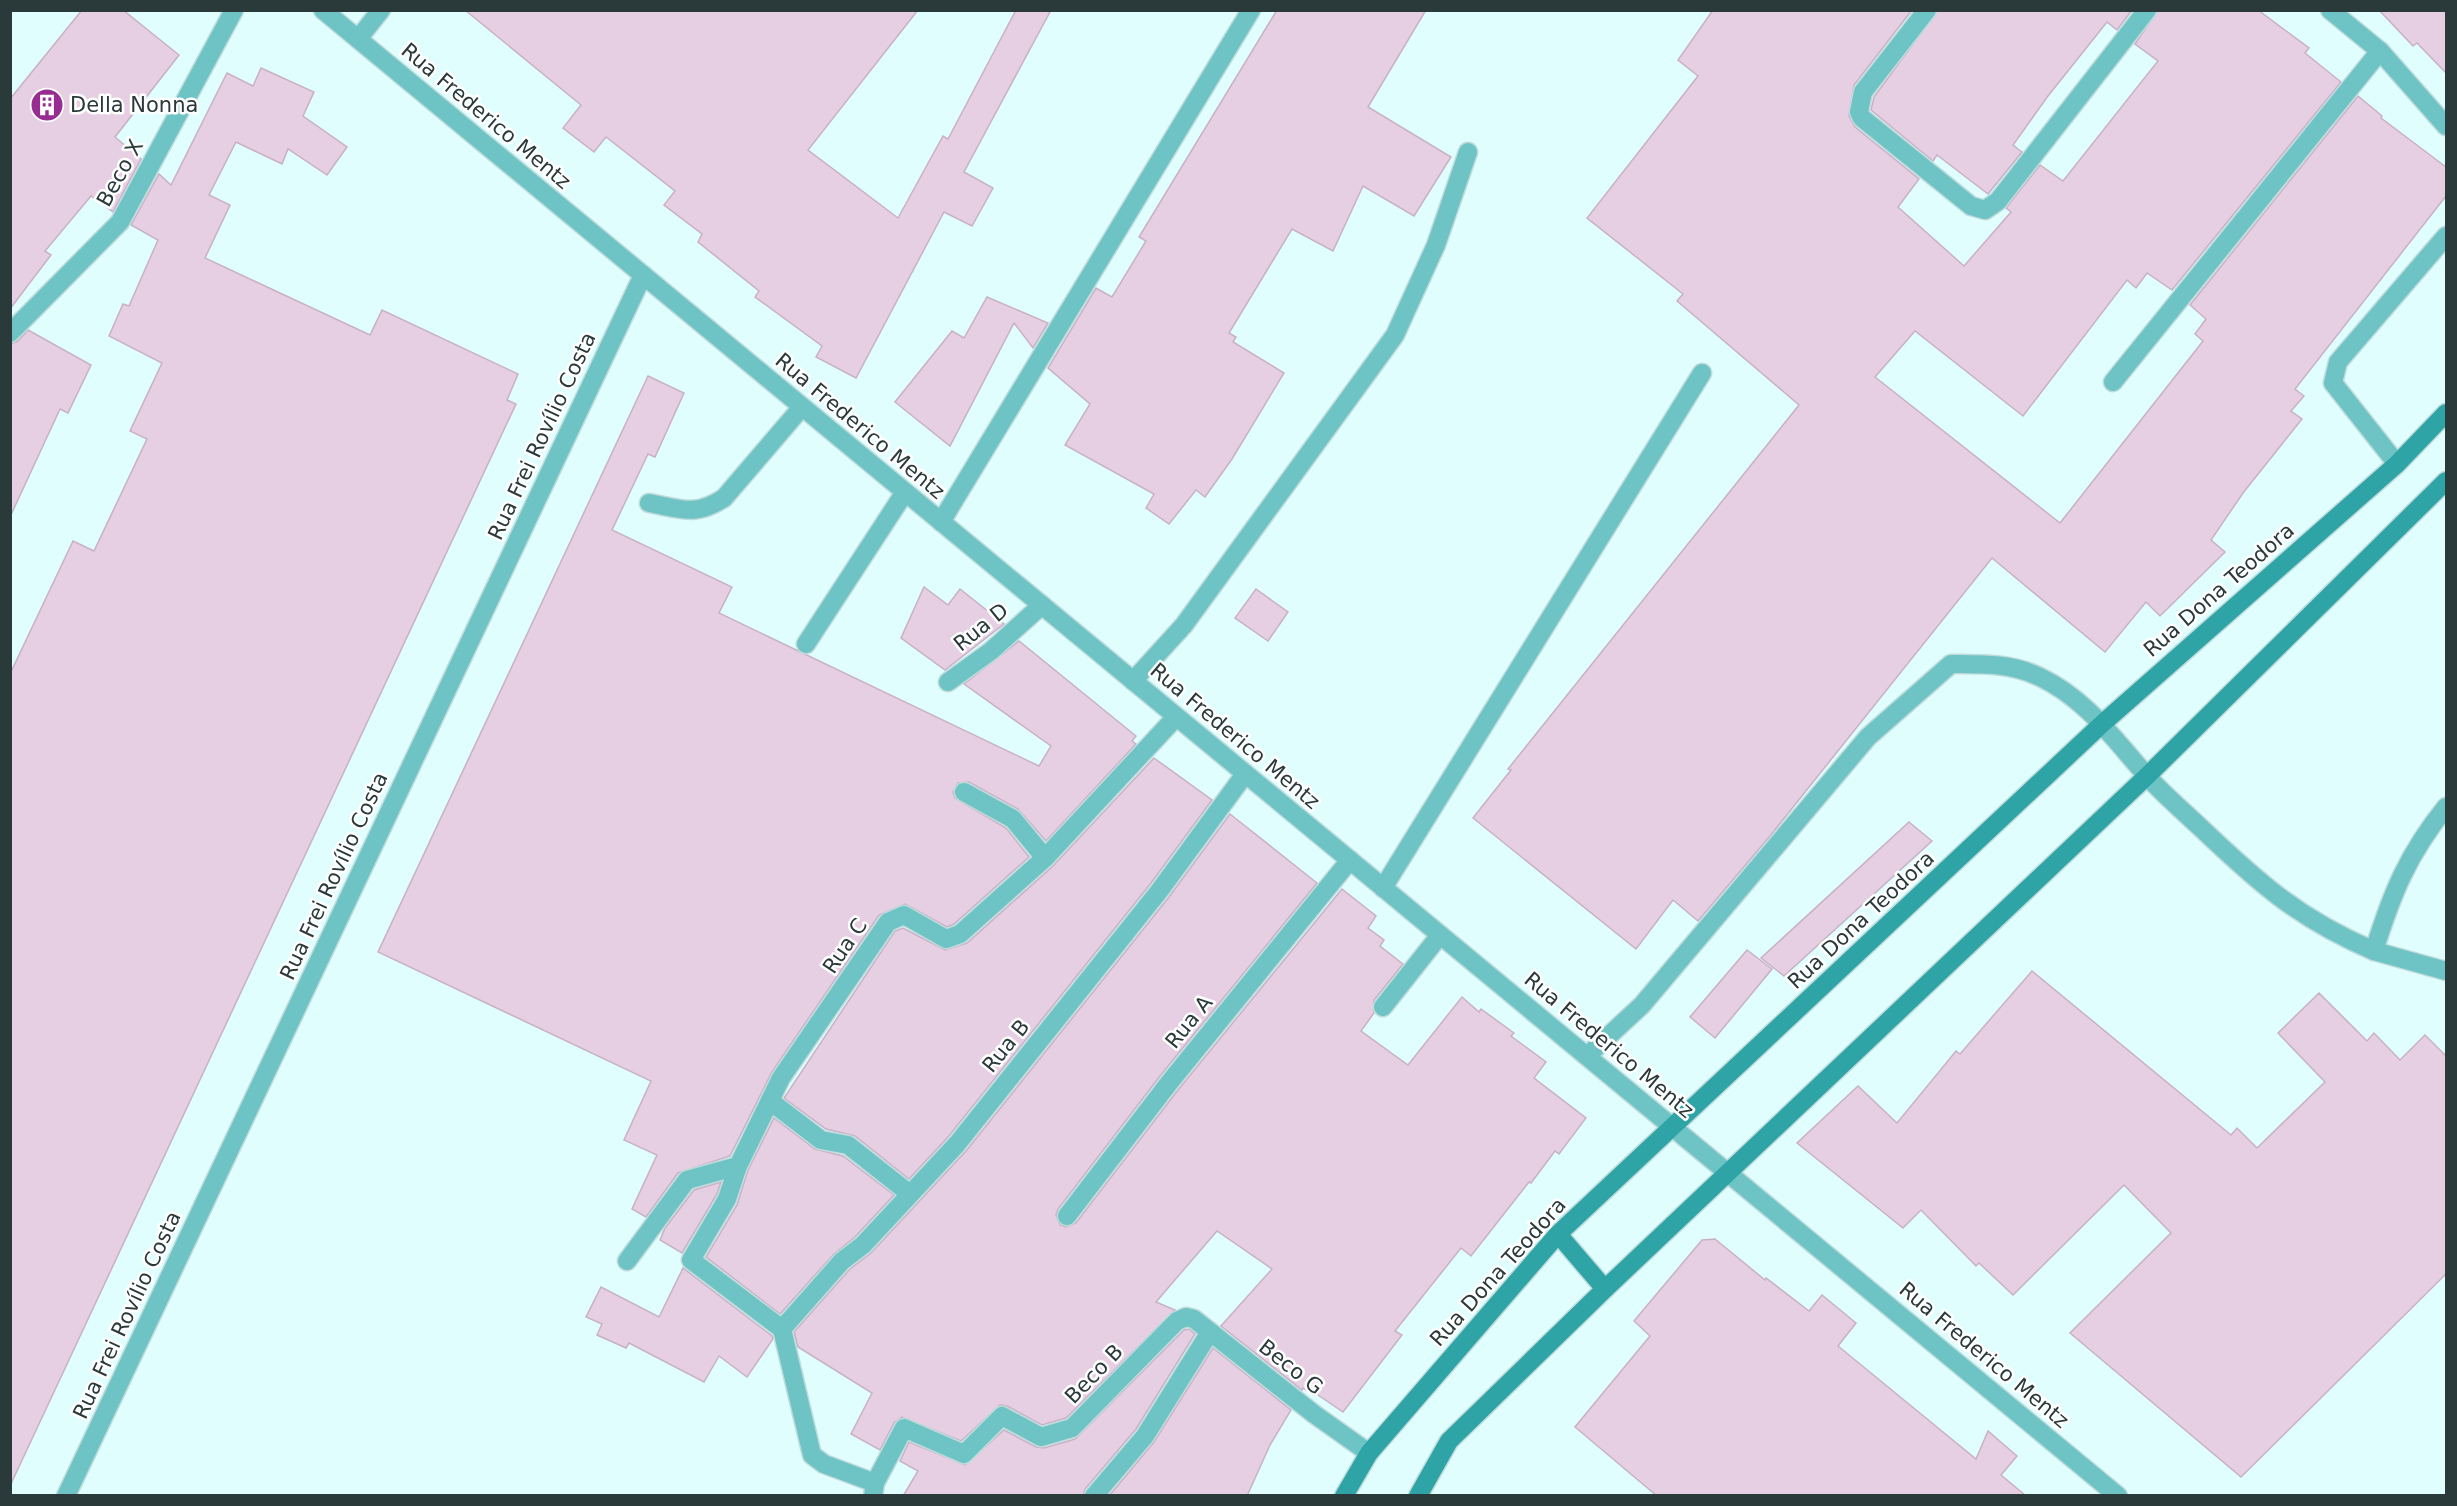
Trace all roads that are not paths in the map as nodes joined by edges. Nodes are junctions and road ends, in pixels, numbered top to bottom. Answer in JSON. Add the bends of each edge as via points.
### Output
{"nodes":[{"id":1,"x":234,"y":10,"type":"edge"},
{"id":2,"x":323,"y":10,"type":"edge"},
{"id":3,"x":381,"y":10,"type":"edge"},
{"id":4,"x":1251,"y":10,"type":"edge"},
{"id":5,"x":1927,"y":10,"type":"edge"},
{"id":6,"x":2146,"y":10,"type":"edge"},
{"id":7,"x":2330,"y":10,"type":"edge"},
{"id":8,"x":358,"y":39,"type":"junction"},
{"id":9,"x":2380,"y":51,"type":"junction"},
{"id":10,"x":2446,"y":126,"type":"edge"},
{"id":11,"x":1468,"y":152,"type":"dead end"},
{"id":12,"x":2446,"y":236,"type":"edge"},
{"id":13,"x":643,"y":275,"type":"junction"},
{"id":14,"x":10,"y":333,"type":"edge"},
{"id":15,"x":1702,"y":373,"type":"dead end"},
{"id":16,"x":2113,"y":382,"type":"dead end"},
{"id":17,"x":802,"y":407,"type":"junction"},
{"id":18,"x":2446,"y":413,"type":"edge"},
{"id":19,"x":2397,"y":464,"type":"junction"},
{"id":20,"x":2446,"y":481,"type":"edge"},
{"id":21,"x":905,"y":492,"type":"junction"},
{"id":22,"x":649,"y":503,"type":"dead end"},
{"id":23,"x":941,"y":522,"type":"junction"},
{"id":24,"x":1042,"y":605,"type":"junction"},
{"id":25,"x":806,"y":644,"type":"dead end"},
{"id":26,"x":1133,"y":681,"type":"junction"},
{"id":27,"x":948,"y":682,"type":"dead end"},
{"id":28,"x":1176,"y":717,"type":"junction"},
{"id":29,"x":2103,"y":723,"type":"junction"},
{"id":30,"x":1245,"y":774,"type":"junction"},
{"id":31,"x":2147,"y":776,"type":"junction"},
{"id":32,"x":964,"y":792,"type":"dead end"},
{"id":33,"x":2446,"y":807,"type":"edge"},
{"id":34,"x":1045,"y":858,"type":"junction"},
{"id":35,"x":1350,"y":860,"type":"junction"},
{"id":36,"x":1383,"y":888,"type":"junction"},
{"id":37,"x":1440,"y":935,"type":"junction"},
{"id":38,"x":2374,"y":951,"type":"junction"},
{"id":39,"x":2446,"y":971,"type":"edge"},
{"id":40,"x":1383,"y":1006,"type":"dead end"},
{"id":41,"x":1587,"y":1056,"type":"junction"},
{"id":42,"x":770,"y":1101,"type":"junction"},
{"id":43,"x":1673,"y":1128,"type":"junction"},
{"id":44,"x":738,"y":1166,"type":"junction"},
{"id":45,"x":1728,"y":1173,"type":"junction"},
{"id":46,"x":910,"y":1194,"type":"junction"},
{"id":47,"x":1067,"y":1216,"type":"dead end"},
{"id":48,"x":1558,"y":1234,"type":"junction"},
{"id":49,"x":627,"y":1261,"type":"dead end"},
{"id":50,"x":1605,"y":1289,"type":"junction"},
{"id":51,"x":1186,"y":1317,"type":"joint"},
{"id":52,"x":782,"y":1329,"type":"junction"},
{"id":53,"x":1210,"y":1332,"type":"junction"},
{"id":54,"x":1369,"y":1453,"type":"junction"},
{"id":55,"x":874,"y":1490,"type":"edge"},
{"id":56,"x":66,"y":1496,"type":"edge"},
{"id":57,"x":1094,"y":1496,"type":"edge"},
{"id":58,"x":1344,"y":1496,"type":"edge"},
{"id":59,"x":1418,"y":1496,"type":"edge"},
{"id":60,"x":2118,"y":1496,"type":"edge"}],
"edges":[{"from":1,"to":14,"type":"street","name":"Beco X","via":[[120,222]]},
{"from":2,"to":8,"type":"street","name":"Rua Frederico Mentz"},
{"from":3,"to":8,"type":"street"},
{"from":4,"to":23,"type":"street"},
{"from":5,"to":6,"type":"street","via":[[1863,92],[1859,112],[1971,206],[1985,210],[1998,201]]},
{"from":7,"to":9,"type":"street"},
{"from":8,"to":13,"type":"street","name":"Rua Frederico Mentz"},
{"from":9,"to":10,"type":"street"},
{"from":9,"to":16,"type":"street"},
{"from":11,"to":26,"type":"street","via":[[1436,245],[1395,335],[1185,625]]},
{"from":12,"to":19,"type":"street","via":[[2338,363],[2333,382]]},
{"from":13,"to":17,"type":"street","name":"Rua Frederico Mentz"},
{"from":13,"to":56,"type":"street","name":"Rua Frei Rovílio Costa"},
{"from":15,"to":36,"type":"street"},
{"from":17,"to":21,"type":"street","name":"Rua Frederico Mentz"},
{"from":17,"to":22,"type":"street","via":[[724,498],[708,509],[688,510]]},
{"from":18,"to":19,"type":"main road","name":"Rua Dona Teodora"},
{"from":19,"to":29,"type":"main road","name":"Rua Dona Teodora"},
{"from":20,"to":31,"type":"main road"},
{"from":21,"to":23,"type":"street","name":"Rua Frederico Mentz"},
{"from":21,"to":25,"type":"street"},
{"from":23,"to":24,"type":"street","name":"Rua Frederico Mentz"},
{"from":24,"to":26,"type":"street","name":"Rua Frederico Mentz"},
{"from":24,"to":27,"type":"street","name":"Rua D","via":[[991,651]]},
{"from":26,"to":28,"type":"street","name":"Rua Frederico Mentz"},
{"from":28,"to":30,"type":"street","name":"Rua Frederico Mentz"},
{"from":28,"to":34,"type":"street","name":"Rua C"},
{"from":29,"to":31,"type":"street"},
{"from":29,"to":41,"type":"street","via":[[2089,709],[2040,677],[1997,663],[1951,664],[1869,737],[1642,1005]]},
{"from":29,"to":43,"type":"main road","name":"Rua Dona Teodora"},
{"from":30,"to":35,"type":"street","name":"Rua Frederico Mentz"},
{"from":30,"to":46,"type":"street","name":"Rua B","via":[[1153,899],[957,1144]]},
{"from":31,"to":38,"type":"street","via":[[2248,874],[2294,910]]},
{"from":31,"to":45,"type":"main road"},
{"from":32,"to":34,"type":"street","via":[[1013,819]]},
{"from":33,"to":38,"type":"street","via":[[2422,838],[2393,891]]},
{"from":34,"to":42,"type":"street","name":"Rua C","via":[[954,938],[938,936],[904,915],[888,922],[781,1078]]},
{"from":35,"to":36,"type":"street","name":"Rua Frederico Mentz"},
{"from":35,"to":47,"type":"street","name":"Rua A","via":[[1168,1083]]},
{"from":36,"to":37,"type":"street","name":"Rua Frederico Mentz"},
{"from":37,"to":40,"type":"street"},
{"from":37,"to":41,"type":"street","name":"Rua Frederico Mentz"},
{"from":38,"to":39,"type":"street"},
{"from":41,"to":43,"type":"street","name":"Rua Frederico Mentz"},
{"from":42,"to":44,"type":"street","name":"Rua C"},
{"from":42,"to":46,"type":"street","via":[[821,1140],[848,1145]]},
{"from":43,"to":45,"type":"street","name":"Rua Frederico Mentz"},
{"from":43,"to":48,"type":"main road","name":"Rua Dona Teodora"},
{"from":44,"to":49,"type":"street","via":[[687,1180]]},
{"from":44,"to":52,"type":"street","name":"Rua C","via":[[727,1199],[691,1260]]},
{"from":45,"to":50,"type":"main road"},
{"from":45,"to":60,"type":"street","name":"Rua Frederico Mentz"},
{"from":46,"to":52,"type":"street","name":"Rua B","via":[[863,1245],[842,1261]]},
{"from":48,"to":50,"type":"main road"},
{"from":48,"to":54,"type":"main road","name":"Rua Dona Teodora"},
{"from":50,"to":59,"type":"main road","via":[[1449,1441]]},
{"from":51,"to":53,"type":"street","name":"Beco G"},
{"from":51,"to":55,"type":"street","name":"Beco B","via":[[1177,1321],[1072,1428],[1041,1437],[1002,1416],[964,1454],[904,1428]]},
{"from":52,"to":55,"type":"street","via":[[812,1455]]},
{"from":53,"to":54,"type":"street","name":"Beco G"},
{"from":53,"to":57,"type":"street","via":[[1145,1436]]},
{"from":54,"to":58,"type":"main road","name":"Rua Dona Teodora"}]}
